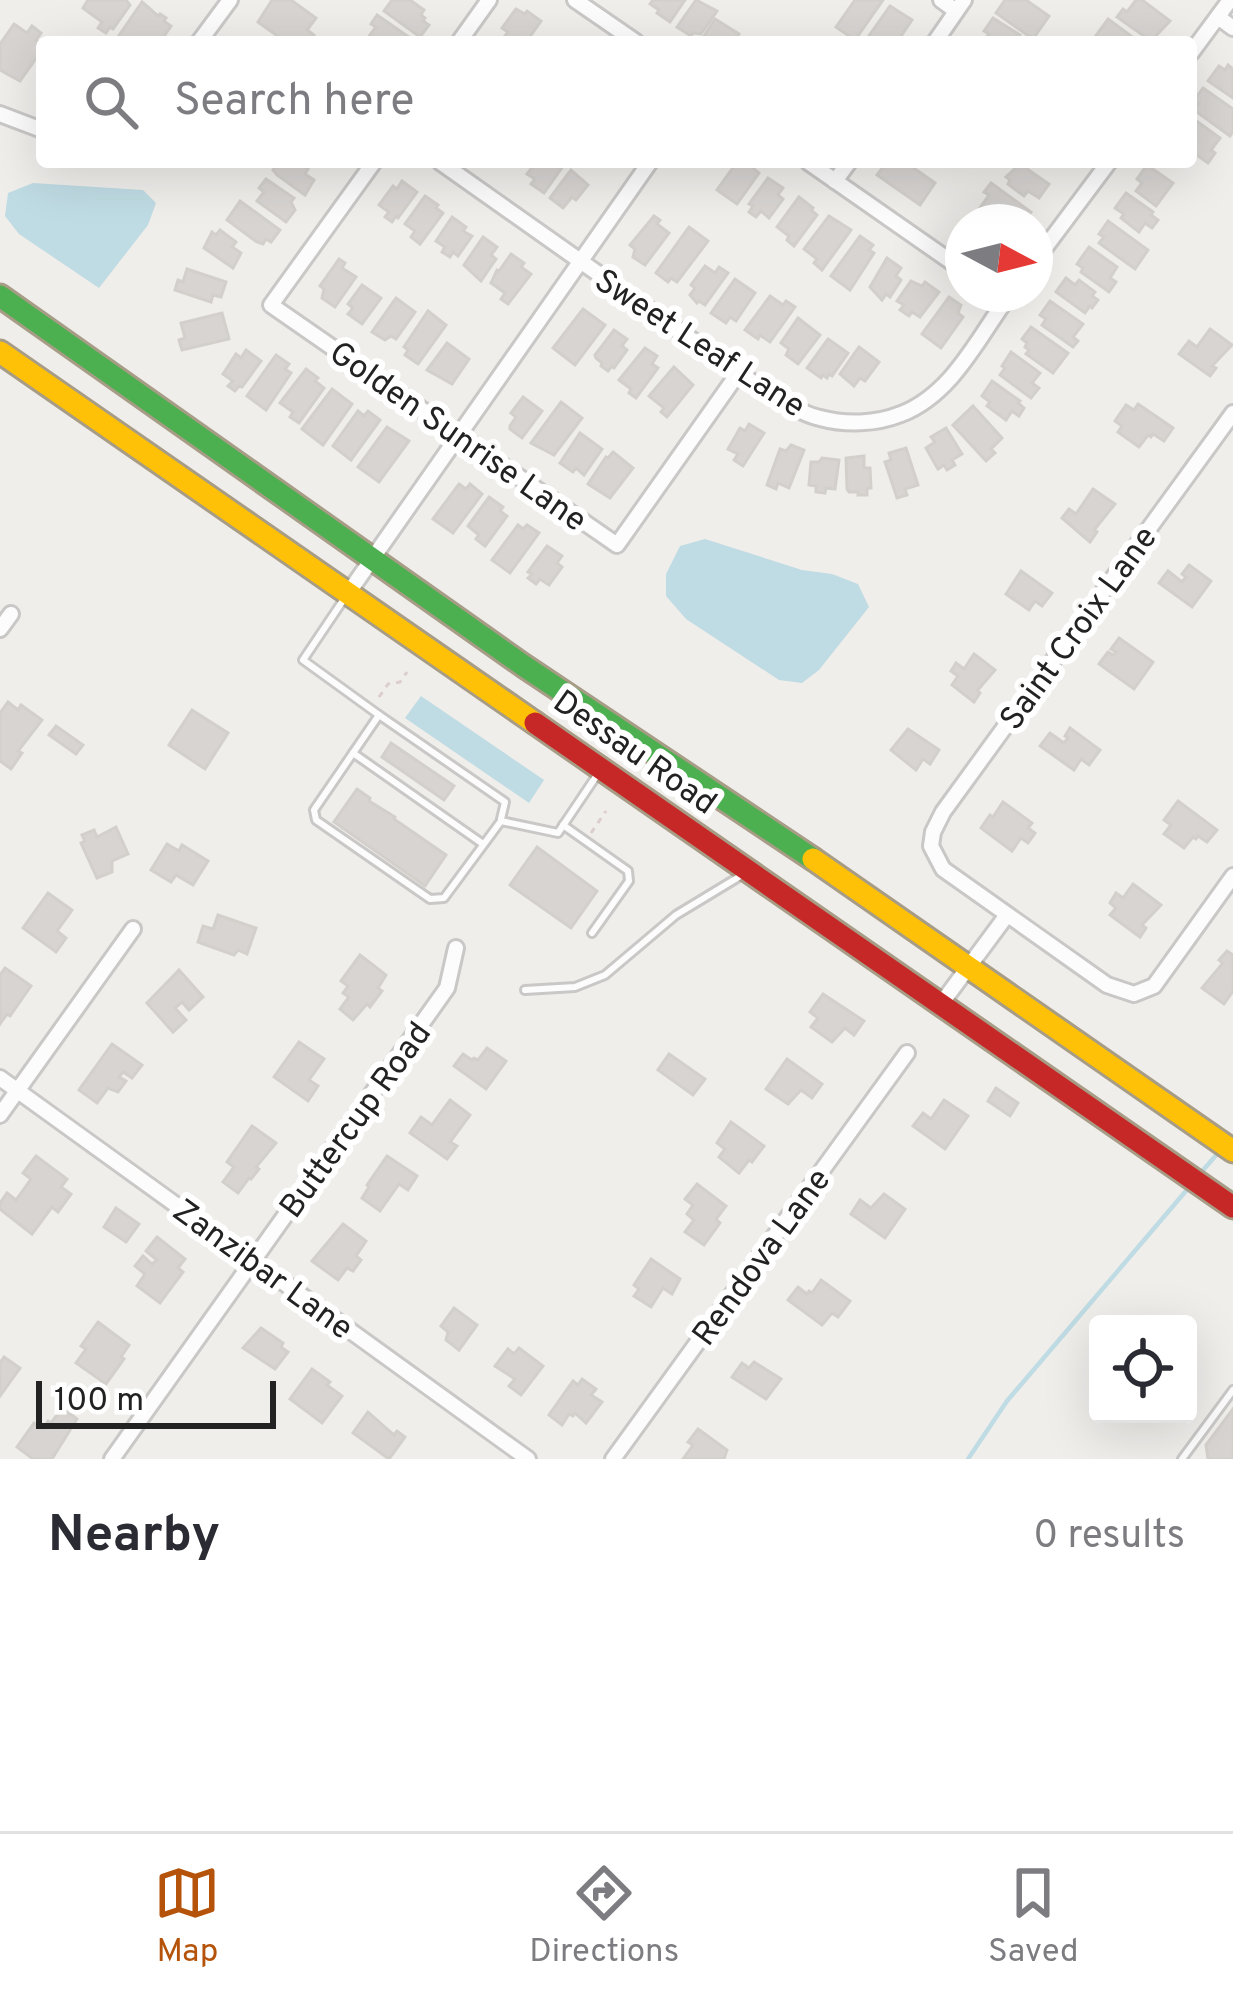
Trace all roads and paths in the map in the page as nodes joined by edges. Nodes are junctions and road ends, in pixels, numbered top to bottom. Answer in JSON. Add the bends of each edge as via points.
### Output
{"nodes":[{"id":1,"x":206,"y":0,"type":"edge"},
{"id":2,"x":489,"y":0,"type":"edge"},
{"id":3,"x":575,"y":0,"type":"edge"},
{"id":4,"x":941,"y":0,"type":"edge"},
{"id":5,"x":1230,"y":0,"type":"edge"},
{"id":6,"x":226,"y":6,"type":"edge"},
{"id":7,"x":960,"y":6,"type":"edge"},
{"id":8,"x":1218,"y":17,"type":"junction"},
{"id":9,"x":1233,"y":28,"type":"edge"},
{"id":10,"x":204,"y":36,"type":"edge"},
{"id":11,"x":463,"y":36,"type":"edge"},
{"id":12,"x":627,"y":36,"type":"edge"},
{"id":13,"x":938,"y":36,"type":"edge"},
{"id":14,"x":1197,"y":45,"type":"edge"},
{"id":15,"x":0,"y":114,"type":"edge"},
{"id":16,"x":36,"y":128,"type":"edge"},
{"id":17,"x":370,"y":168,"type":"edge"},
{"id":18,"x":448,"y":168,"type":"edge"},
{"id":19,"x":646,"y":168,"type":"edge"},
{"id":20,"x":816,"y":168,"type":"edge"},
{"id":21,"x":845,"y":168,"type":"edge"},
{"id":22,"x":1105,"y":168,"type":"edge"},
{"id":23,"x":836,"y":182,"type":"junction"},
{"id":24,"x":1053,"y":237,"type":"edge"},
{"id":25,"x":945,"y":258,"type":"edge"},
{"id":26,"x":580,"y":261,"type":"junction"},
{"id":27,"x":0,"y":296,"type":"edge"},
{"id":28,"x":994,"y":312,"type":"edge"},
{"id":29,"x":0,"y":352,"type":"edge"},
{"id":30,"x":739,"y":372,"type":"junction"},
{"id":31,"x":1233,"y":412,"type":"edge"},
{"id":32,"x":458,"y":434,"type":"junction"},
{"id":33,"x":370,"y":559,"type":"junction"},
{"id":34,"x":349,"y":592,"type":"junction"},
{"id":35,"x":10,"y":614,"type":"dead end"},
{"id":36,"x":0,"y":629,"type":"edge"},
{"id":37,"x":407,"y":672,"type":"dead end"},
{"id":38,"x":377,"y":699,"type":"dead end"},
{"id":39,"x":379,"y":715,"type":"junction"},
{"id":40,"x":353,"y":754,"type":"junction"},
{"id":41,"x":602,"y":767,"type":"junction"},
{"id":42,"x":606,"y":811,"type":"dead end"},
{"id":43,"x":501,"y":821,"type":"junction"},
{"id":44,"x":563,"y":825,"type":"junction"},
{"id":45,"x":591,"y":833,"type":"dead end"},
{"id":46,"x":484,"y":844,"type":"junction"},
{"id":47,"x":750,"y":871,"type":"junction"},
{"id":48,"x":1233,"y":876,"type":"edge"},
{"id":49,"x":1007,"y":915,"type":"junction"},
{"id":50,"x":133,"y":928,"type":"dead end"},
{"id":51,"x":592,"y":932,"type":"dead end"},
{"id":52,"x":456,"y":948,"type":"dead end"},
{"id":53,"x":968,"y":967,"type":"junction"},
{"id":54,"x":525,"y":990,"type":"dead end"},
{"id":55,"x":941,"y":1004,"type":"junction"},
{"id":56,"x":907,"y":1053,"type":"dead end"},
{"id":57,"x":0,"y":1078,"type":"edge"},
{"id":58,"x":18,"y":1090,"type":"junction"},
{"id":59,"x":0,"y":1115,"type":"edge"},
{"id":60,"x":1233,"y":1151,"type":"edge"},
{"id":61,"x":1232,"y":1207,"type":"edge"},
{"id":62,"x":253,"y":1260,"type":"junction"},
{"id":63,"x":1233,"y":1390,"type":"edge"},
{"id":64,"x":112,"y":1459,"type":"edge"},
{"id":65,"x":528,"y":1459,"type":"edge"},
{"id":66,"x":613,"y":1459,"type":"edge"},
{"id":67,"x":1182,"y":1459,"type":"edge"}],
"edges":[{"from":1,"to":6,"type":"street"},
{"from":2,"to":11,"type":"street"},
{"from":3,"to":12,"type":"street"},
{"from":4,"to":7,"type":"street"},
{"from":5,"to":8,"type":"street"},
{"from":6,"to":10,"type":"street"},
{"from":7,"to":13,"type":"street"},
{"from":8,"to":9,"type":"street"},
{"from":8,"to":14,"type":"street"},
{"from":15,"to":16,"type":"street"},
{"from":17,"to":32,"type":"street","name":"Golden Sunrise Lane","via":[[271,305]]},
{"from":18,"to":26,"type":"street","name":"Sweet Leaf Lane"},
{"from":19,"to":26,"type":"street"},
{"from":20,"to":23,"type":"street"},
{"from":21,"to":23,"type":"street"},
{"from":22,"to":24,"type":"street"},
{"from":23,"to":25,"type":"street"},
{"from":26,"to":30,"type":"street","name":"Sweet Leaf Lane"},
{"from":26,"to":32,"type":"street"},
{"from":27,"to":33,"type":"main road","name":"Dessau Road"},
{"from":28,"to":30,"type":"street","name":"Sweet Leaf Lane","via":[[955,374],[923,404],[882,420],[818,418]]},
{"from":29,"to":34,"type":"main road","name":"Dessau Road"},
{"from":30,"to":32,"type":"street","name":"Golden Sunrise Lane","via":[[617,545]]},
{"from":31,"to":49,"type":"street","name":"Saint Croix Lane","via":[[933,832],[943,868]]},
{"from":32,"to":33,"type":"street"},
{"from":33,"to":34,"type":"street"},
{"from":33,"to":53,"type":"main road","name":"Dessau Road"},
{"from":34,"to":39,"type":"lane","via":[[303,660]]},
{"from":34,"to":41,"type":"main road","name":"Dessau Road"},
{"from":35,"to":36,"type":"street"},
{"from":37,"to":38,"type":"path"},
{"from":39,"to":40,"type":"lane"},
{"from":39,"to":43,"type":"lane","via":[[505,802]]},
{"from":40,"to":46,"type":"lane"},
{"from":40,"to":46,"type":"lane","via":[[314,810],[316,820],[430,899],[444,898]]},
{"from":41,"to":44,"type":"lane"},
{"from":41,"to":47,"type":"main road","name":"Dessau Road"},
{"from":42,"to":45,"type":"path"},
{"from":43,"to":44,"type":"lane","via":[[558,833]]},
{"from":43,"to":46,"type":"lane"},
{"from":44,"to":51,"type":"lane","via":[[630,876]]},
{"from":47,"to":54,"type":"lane","via":[[676,915],[605,975],[574,987]]},
{"from":47,"to":55,"type":"main road","name":"Dessau Road"},
{"from":48,"to":49,"type":"street","via":[[1154,986],[1134,994],[1107,985]]},
{"from":49,"to":53,"type":"street"},
{"from":50,"to":58,"type":"street"},
{"from":52,"to":62,"type":"street","name":"Buttercup Road","via":[[447,988]]},
{"from":53,"to":55,"type":"street"},
{"from":53,"to":60,"type":"main road","name":"Dessau Road"},
{"from":55,"to":61,"type":"main road","name":"Dessau Road"},
{"from":56,"to":66,"type":"street","name":"Rendova Lane"},
{"from":57,"to":58,"type":"street","name":"Zanzibar Lane"},
{"from":58,"to":59,"type":"street"},
{"from":58,"to":62,"type":"street","name":"Zanzibar Lane"},
{"from":62,"to":64,"type":"street","name":"Buttercup Road"},
{"from":62,"to":65,"type":"street","name":"Zanzibar Lane"},
{"from":63,"to":67,"type":"lane"}]}
